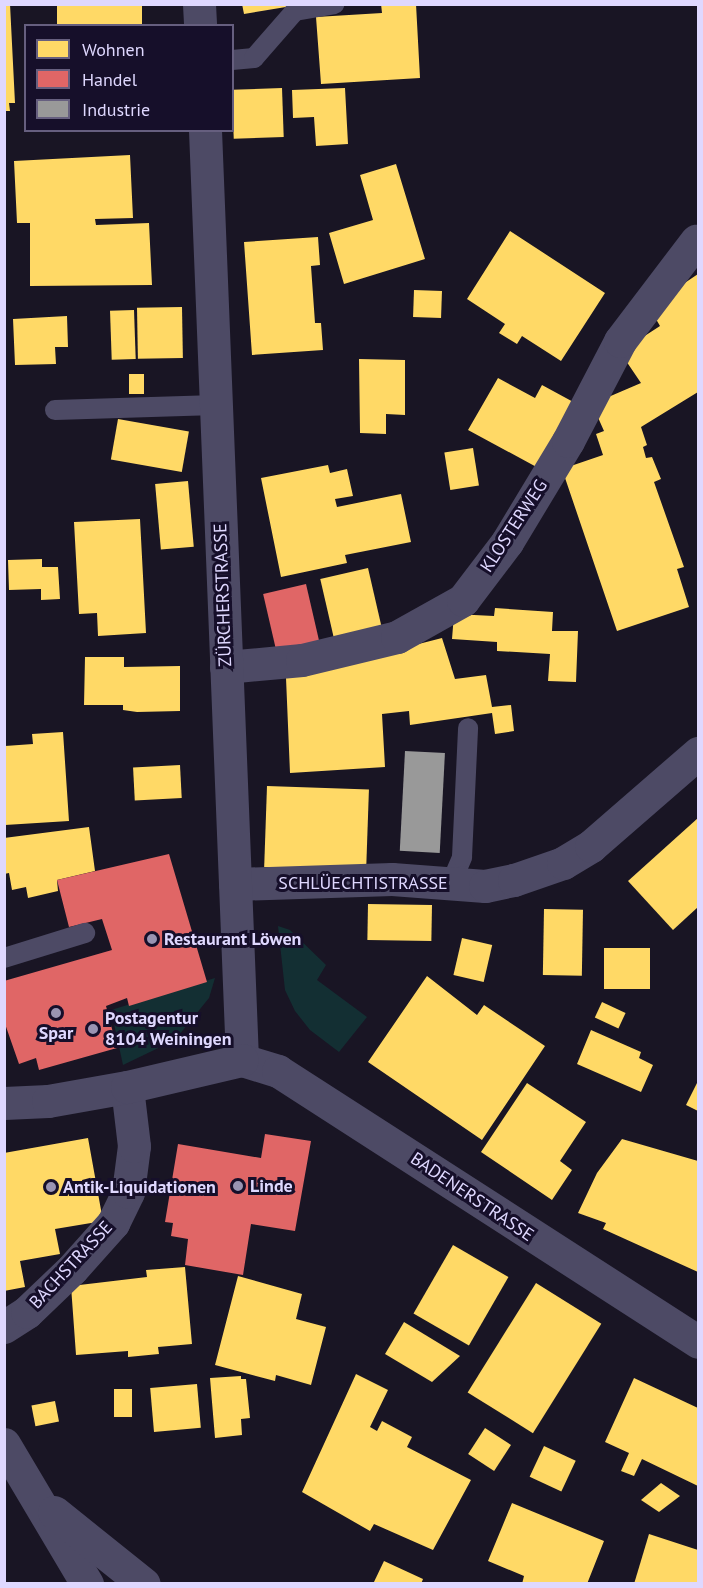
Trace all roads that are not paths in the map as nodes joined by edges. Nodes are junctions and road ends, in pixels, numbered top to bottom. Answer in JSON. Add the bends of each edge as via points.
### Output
{"nodes":[{"id":1,"x":199,"y":4,"type":"edge"},
{"id":2,"x":334,"y":4,"type":"edge"},
{"id":3,"x":200,"y":24,"type":"edge"},
{"id":4,"x":234,"y":60,"type":"edge"},
{"id":5,"x":205,"y":132,"type":"edge"},
{"id":6,"x":696,"y":241,"type":"dead end"},
{"id":7,"x":216,"y":405,"type":"junction"},
{"id":8,"x":55,"y":410,"type":"dead end"},
{"id":9,"x":226,"y":667,"type":"junction"},
{"id":10,"x":468,"y":728,"type":"dead end"},
{"id":11,"x":697,"y":756,"type":"edge"},
{"id":12,"x":452,"y":881,"type":"junction"},
{"id":13,"x":235,"y":884,"type":"junction"},
{"id":14,"x":86,"y":933,"type":"dead end"},
{"id":15,"x":4,"y":958,"type":"edge"},
{"id":16,"x":242,"y":1060,"type":"junction"},
{"id":17,"x":127,"y":1087,"type":"junction"},
{"id":18,"x":4,"y":1103,"type":"edge"},
{"id":19,"x":4,"y":1327,"type":"edge"},
{"id":20,"x":699,"y":1342,"type":"edge"},
{"id":21,"x":4,"y":1444,"type":"edge"},
{"id":22,"x":35,"y":1495,"type":"junction"},
{"id":23,"x":87,"y":1584,"type":"edge"},
{"id":24,"x":144,"y":1584,"type":"edge"}],
"edges":[{"from":1,"to":3,"type":"street"},
{"from":2,"to":4,"type":"lane","via":[[295,11],[254,58]]},
{"from":5,"to":7,"type":"street","name":"ZÜRCHERSTRASSE"},
{"from":6,"to":9,"type":"street","name":"KLOSTERWEG","via":[[620,341],[568,441],[507,542],[463,600],[397,636],[302,660]]},
{"from":7,"to":8,"type":"lane"},
{"from":7,"to":9,"type":"street","name":"ZÜRCHERSTRASSE"},
{"from":9,"to":13,"type":"street","name":"ZÜRCHERSTRASSE"},
{"from":10,"to":12,"type":"lane","via":[[462,857]]},
{"from":11,"to":12,"type":"street","name":"SCHLÜECHTISTRASSE","via":[[630,815],[563,863],[485,886]]},
{"from":12,"to":13,"type":"street","name":"SCHLÜECHTISTRASSE"},
{"from":13,"to":16,"type":"street","name":"ZÜRCHERSTRASSE"},
{"from":14,"to":15,"type":"lane"},
{"from":16,"to":17,"type":"street"},
{"from":16,"to":20,"type":"street","name":"BADENERSTRASSE","via":[[278,1071]]},
{"from":17,"to":18,"type":"street","via":[[48,1101]]},
{"from":17,"to":19,"type":"street","name":"BACHSTRASSE","via":[[134,1146],[128,1192],[112,1222],[72,1269]]},
{"from":21,"to":22,"type":"street"},
{"from":22,"to":23,"type":"street"},
{"from":22,"to":24,"type":"street"}]}
